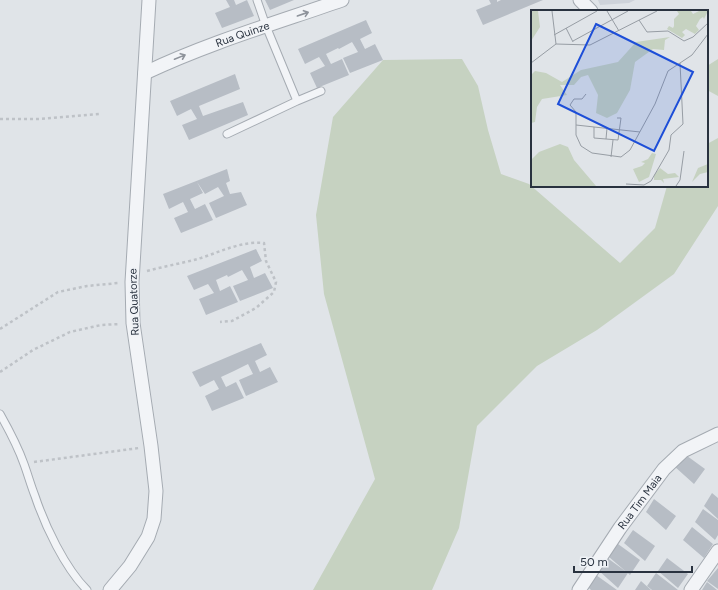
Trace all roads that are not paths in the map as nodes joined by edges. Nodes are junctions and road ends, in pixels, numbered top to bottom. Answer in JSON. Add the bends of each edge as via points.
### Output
{"nodes":[{"id":1,"x":149,"y":0,"type":"edge"},
{"id":2,"x":257,"y":0,"type":"edge"},
{"id":3,"x":342,"y":0,"type":"edge"},
{"id":4,"x":580,"y":0,"type":"edge"},
{"id":5,"x":590,"y":10,"type":"edge"},
{"id":6,"x":266,"y":26,"type":"junction"},
{"id":7,"x":145,"y":73,"type":"junction"},
{"id":8,"x":321,"y":91,"type":"dead end"},
{"id":9,"x":297,"y":101,"type":"junction"},
{"id":10,"x":227,"y":134,"type":"dead end"},
{"id":11,"x":0,"y":414,"type":"edge"},
{"id":12,"x":718,"y":434,"type":"edge"},
{"id":13,"x":718,"y":551,"type":"edge"},
{"id":14,"x":87,"y":590,"type":"edge"},
{"id":15,"x":110,"y":590,"type":"edge"},
{"id":16,"x":579,"y":590,"type":"edge"},
{"id":17,"x":691,"y":590,"type":"edge"}],
"edges":[{"from":1,"to":7,"type":"street","name":"Rua Quatorze"},
{"from":2,"to":6,"type":"lane"},
{"from":6,"to":3,"type":"street","name":"Rua Quinze","one_way":true},
{"from":4,"to":5,"type":"street"},
{"from":7,"to":6,"type":"street","name":"Rua Quinze","one_way":true,"via":[[206,46]]},
{"from":6,"to":9,"type":"lane"},
{"from":7,"to":15,"type":"street","name":"Rua Quatorze","via":[[132,278],[133,323],[156,491],[154,519],[148,537],[130,566]]},
{"from":8,"to":9,"type":"lane"},
{"from":9,"to":10,"type":"lane"},
{"from":11,"to":14,"type":"lane","via":[[24,463],[48,527],[73,573]]},
{"from":12,"to":16,"type":"street","name":"Rua Tim Maia","via":[[683,451],[664,469],[620,528]]},
{"from":13,"to":17,"type":"street"}]}
